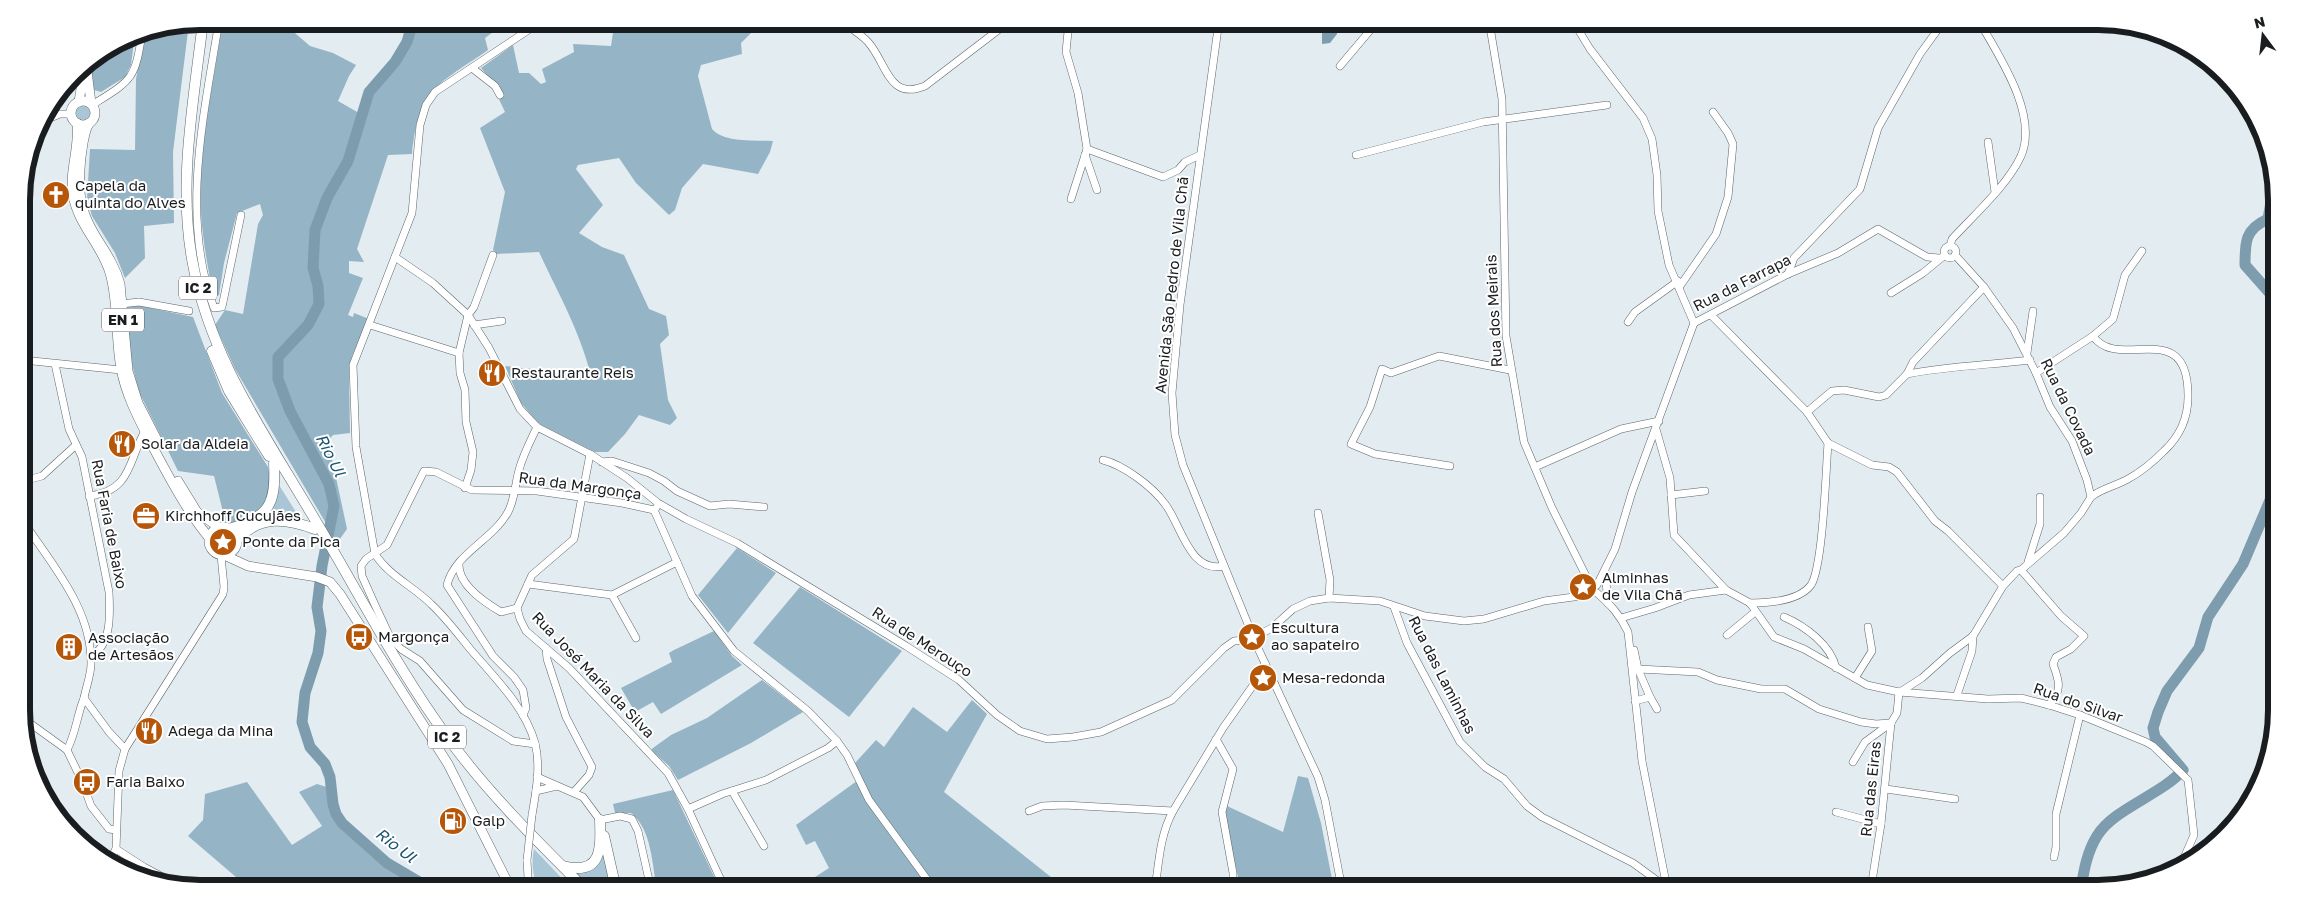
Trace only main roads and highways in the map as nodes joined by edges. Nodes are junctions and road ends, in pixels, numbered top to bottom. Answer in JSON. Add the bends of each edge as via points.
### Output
{"nodes":[{"id":1,"x":197,"y":30,"type":"edge"},
{"id":2,"x":202,"y":30,"type":"edge"},
{"id":3,"x":87,"y":74,"type":"edge"},
{"id":4,"x":81,"y":80,"type":"edge"},
{"id":5,"x":79,"y":102,"type":"junction"},
{"id":6,"x":91,"y":104,"type":"junction"},
{"id":7,"x":76,"y":123,"type":"junction"},
{"id":8,"x":89,"y":123,"type":"junction"},
{"id":9,"x":147,"y":428,"type":"junction"},
{"id":10,"x":274,"y":463,"type":"junction"},
{"id":11,"x":225,"y":528,"type":"junction"},
{"id":12,"x":317,"y":528,"type":"junction"},
{"id":13,"x":210,"y":540,"type":"junction"},
{"id":14,"x":236,"y":543,"type":"junction"},
{"id":15,"x":223,"y":555,"type":"junction"},
{"id":16,"x":242,"y":563,"type":"junction"},
{"id":17,"x":338,"y":564,"type":"junction"},
{"id":18,"x":562,"y":866,"type":"junction"},
{"id":19,"x":506,"y":880,"type":"edge"},
{"id":20,"x":569,"y":880,"type":"edge"},
{"id":21,"x":575,"y":880,"type":"edge"},
{"id":22,"x":614,"y":880,"type":"edge"}],
"edges":[{"from":1,"to":10,"type":"highway","number":"IC 2","via":[[182,156],[186,252],[204,325],[221,375],[244,419]]},
{"from":2,"to":12,"type":"highway","number":"IC 2","via":[[188,183],[190,243],[199,293],[214,341],[236,388]]},
{"from":3,"to":6,"type":"main road","number":"EN 1"},
{"from":4,"to":5,"type":"main road"},
{"from":5,"to":6,"type":"main road"},
{"from":5,"to":7,"type":"main road","via":[[73,106],[71,114]]},
{"from":6,"to":8,"type":"main road","number":"EN 1","via":[[95,115]]},
{"from":7,"to":8,"type":"main road"},
{"from":7,"to":9,"type":"main road","number":"EN 1","via":[[72,194],[79,217],[110,272],[121,370],[130,400]]},
{"from":8,"to":9,"type":"main road","number":"EN 1","via":[[84,131],[80,200],[117,272],[128,371]]},
{"from":9,"to":11,"type":"main road","number":"EN 1","via":[[197,512]]},
{"from":9,"to":13,"type":"main road","number":"EN 1","via":[[181,500]]},
{"from":10,"to":11,"type":"highway","via":[[274,494],[270,506],[253,521]]},
{"from":10,"to":12,"type":"highway","number":"IC 2"},
{"from":11,"to":13,"type":"main road","via":[[213,532]]},
{"from":11,"to":14,"type":"main road","number":"EN 1"},
{"from":12,"to":14,"type":"highway","via":[[276,520],[254,527]]},
{"from":12,"to":17,"type":"highway","number":"IC 2"},
{"from":13,"to":15,"type":"main road","number":"EN 1","via":[[212,549]]},
{"from":14,"to":15,"type":"main road","via":[[231,553]]},
{"from":14,"to":16,"type":"main road","number":"EN 1"},
{"from":15,"to":16,"type":"main road","number":"EN 1"},
{"from":16,"to":19,"type":"main road","number":"EN 1","via":[[307,574],[327,581],[340,594],[448,764]]},
{"from":17,"to":18,"type":"highway","number":"IC 2","via":[[450,741],[488,788]]},
{"from":17,"to":20,"type":"highway","number":"IC 2","via":[[446,743]]},
{"from":18,"to":21,"type":"highway","number":"IC 2"},
{"from":18,"to":22,"type":"highway","via":[[577,870],[596,860],[600,852],[600,820]]}]}
